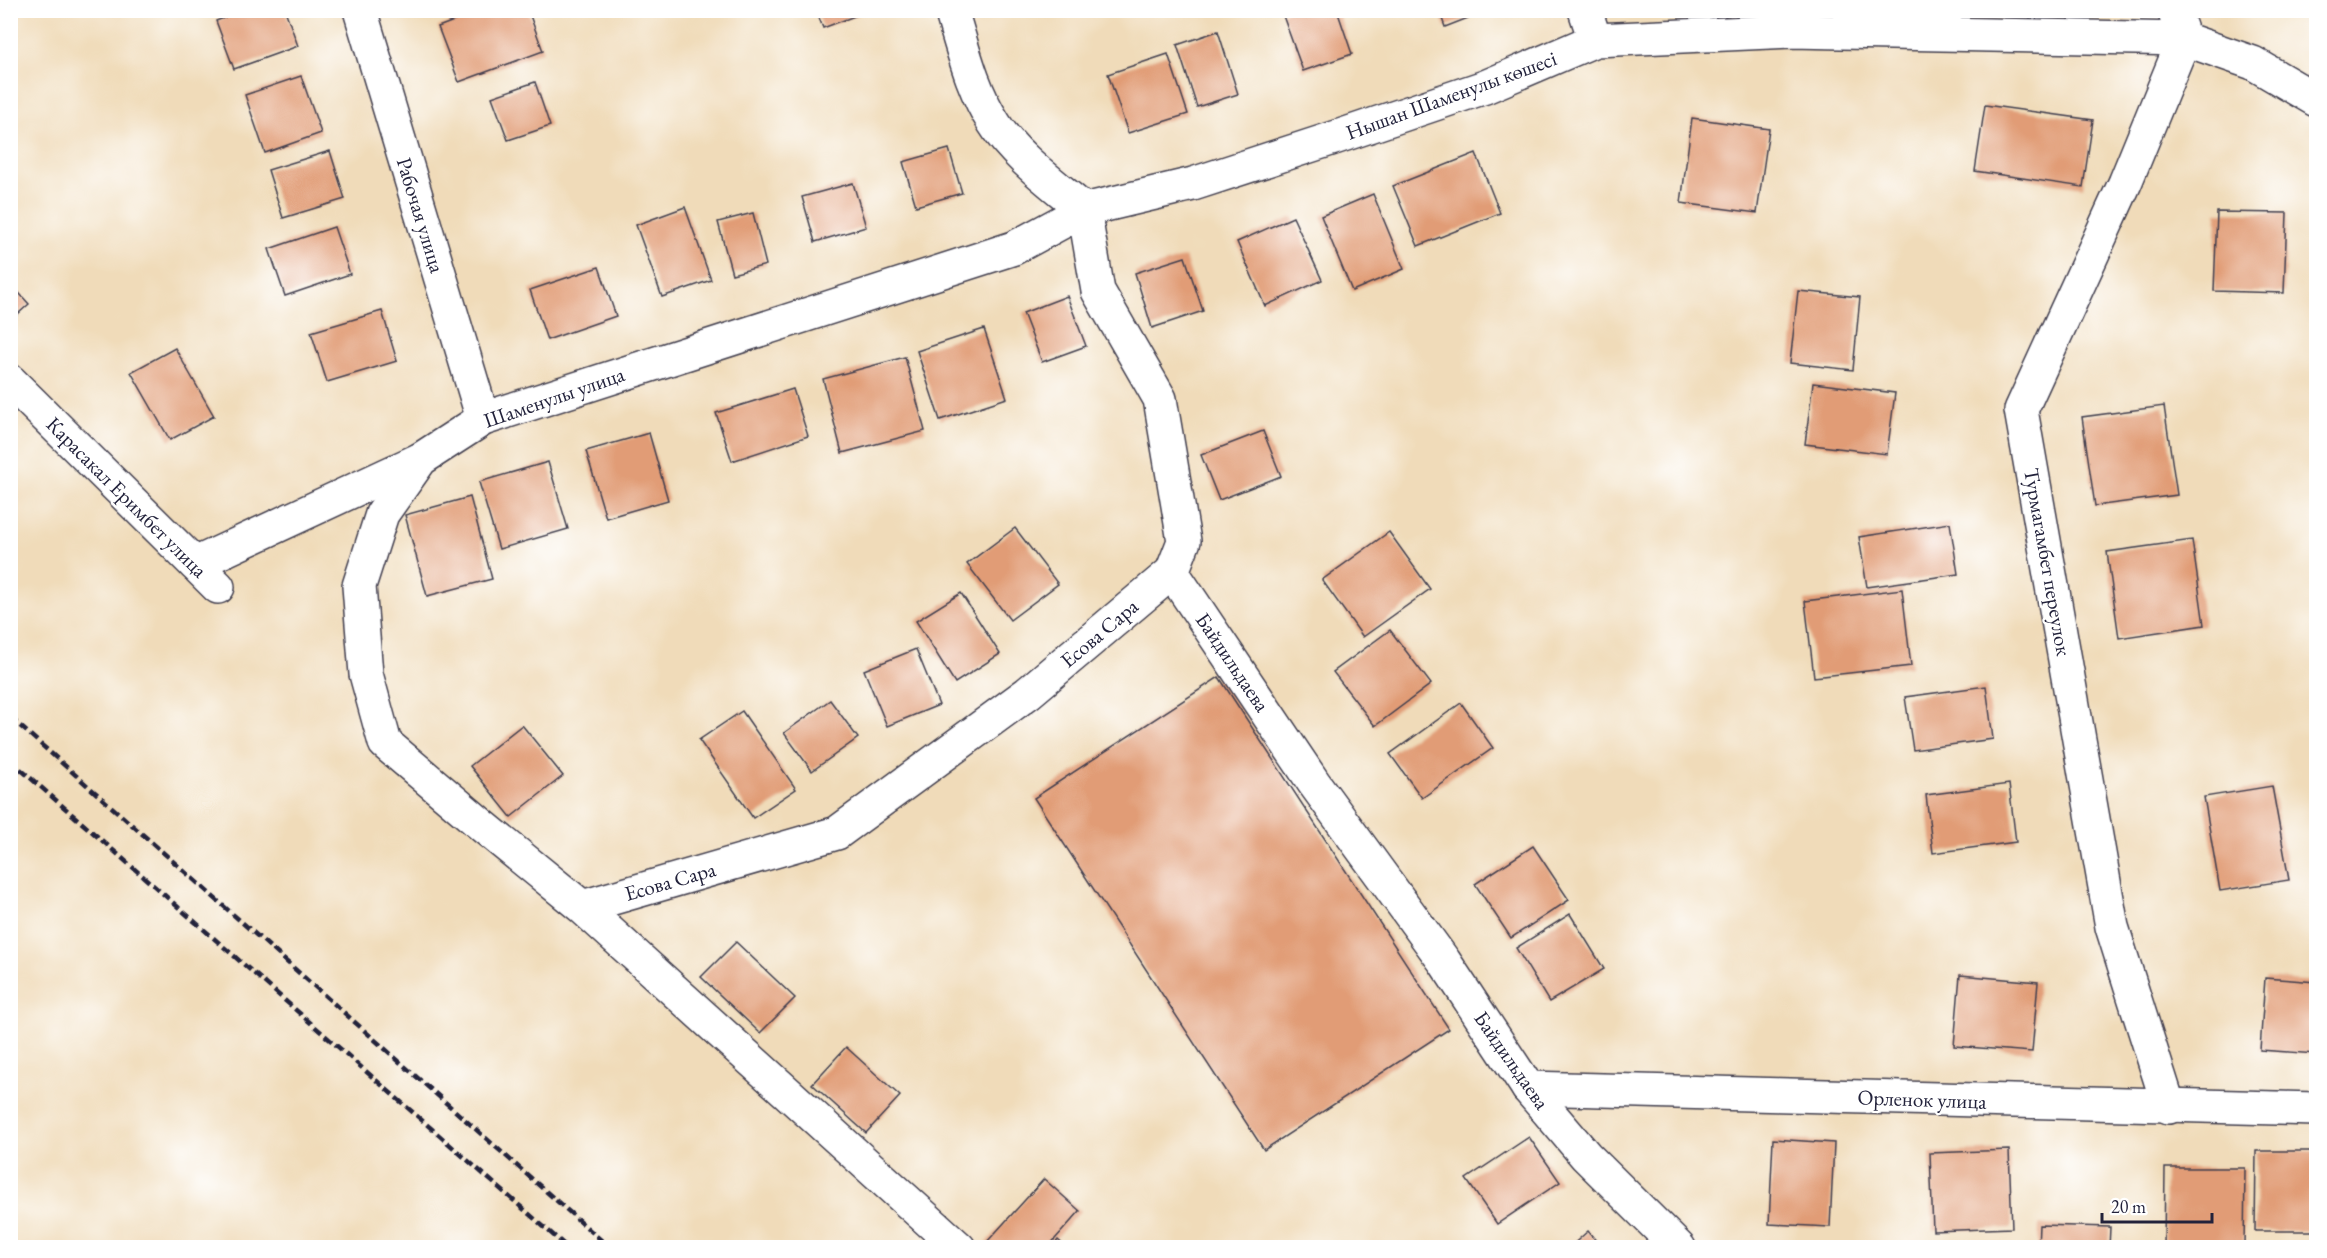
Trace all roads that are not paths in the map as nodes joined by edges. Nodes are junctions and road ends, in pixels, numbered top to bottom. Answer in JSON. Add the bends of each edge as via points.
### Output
{"nodes":[{"id":1,"x":360,"y":10,"type":"edge"},
{"id":2,"x":951,"y":10,"type":"edge"},
{"id":3,"x":1820,"y":10,"type":"edge"},
{"id":4,"x":2179,"y":25,"type":"edge"},
{"id":5,"x":1590,"y":26,"type":"edge"},
{"id":6,"x":1791,"y":31,"type":"junction"},
{"id":7,"x":2316,"y":100,"type":"edge"},
{"id":8,"x":1084,"y":210,"type":"junction"},
{"id":9,"x":10,"y":381,"type":"edge"},
{"id":10,"x":483,"y":419,"type":"junction"},
{"id":11,"x":421,"y":459,"type":"junction"},
{"id":12,"x":1172,"y":572,"type":"junction"},
{"id":13,"x":582,"y":907,"type":"junction"},
{"id":14,"x":1528,"y":1088,"type":"junction"},
{"id":15,"x":2169,"y":1107,"type":"junction"},
{"id":16,"x":2316,"y":1109,"type":"edge"},
{"id":17,"x":959,"y":1248,"type":"edge"},
{"id":18,"x":1679,"y":1248,"type":"edge"}],
"edges":[{"from":1,"to":10,"type":"street","name":"Рабочая улица"},
{"from":2,"to":8,"type":"street","via":[[971,77],[994,124],[1020,155]]},
{"from":3,"to":6,"type":"street"},
{"from":4,"to":6,"type":"street","name":"Нышан Шаменулы көшесі"},
{"from":4,"to":7,"type":"street","name":"Нышан Шаменулы көшесі"},
{"from":4,"to":15,"type":"street","name":"Турмагамбет переулок","via":[[2126,183],[2021,410],[2112,927]]},
{"from":5,"to":6,"type":"street","name":"Нышан Шаменулы көшесі"},
{"from":5,"to":8,"type":"street","name":"Нышан Шаменулы көшесі","via":[[1485,87],[1193,184]]},
{"from":8,"to":10,"type":"street","name":"Шаменулы улица","via":[[1014,248]]},
{"from":8,"to":12,"type":"street","via":[[1098,291],[1160,399],[1184,541]]},
{"from":9,"to":11,"type":"street","name":"Карасакал Еримбет улица","via":[[207,576]]},
{"from":10,"to":11,"type":"street","name":"Шаменулы улица"},
{"from":11,"to":13,"type":"street","name":"Шаменулы улица","via":[[382,514],[359,586],[366,674],[385,743]]},
{"from":12,"to":13,"type":"street","name":"Есова Сара","via":[[1028,693],[837,833]]},
{"from":12,"to":14,"type":"street","name":"Байдильдаева"},
{"from":13,"to":17,"type":"street","name":"Есова Сара"},
{"from":14,"to":15,"type":"street","name":"Орленок улица"},
{"from":14,"to":18,"type":"street","name":"Байдильдаева","via":[[1586,1156]]},
{"from":15,"to":16,"type":"street","name":"Орленок улица"}]}
